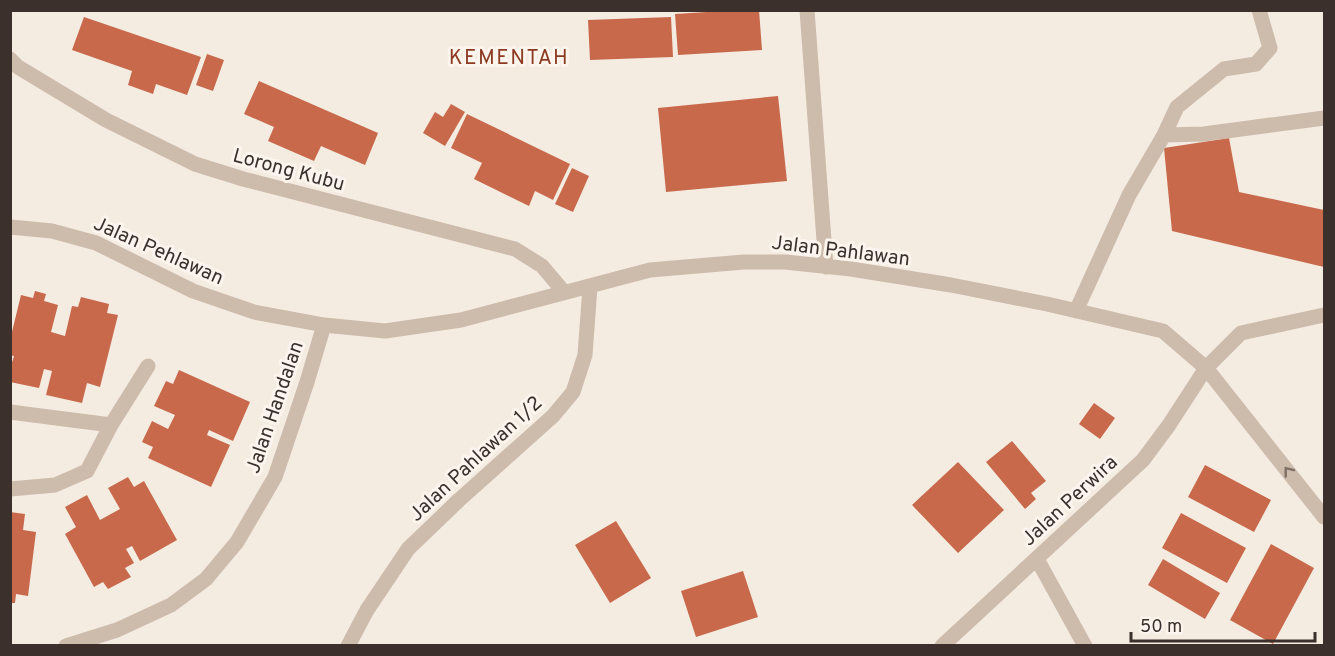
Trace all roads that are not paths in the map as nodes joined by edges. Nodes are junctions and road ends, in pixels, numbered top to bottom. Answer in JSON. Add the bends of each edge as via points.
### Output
{"nodes":[{"id":1,"x":807,"y":10,"type":"edge"},
{"id":2,"x":1259,"y":10,"type":"edge"},
{"id":3,"x":10,"y":59,"type":"edge"},
{"id":4,"x":1324,"y":118,"type":"edge"},
{"id":5,"x":1164,"y":135,"type":"junction"},
{"id":6,"x":10,"y":227,"type":"edge"},
{"id":7,"x":826,"y":267,"type":"junction"},
{"id":8,"x":590,"y":287,"type":"junction"},
{"id":9,"x":564,"y":292,"type":"junction"},
{"id":10,"x":1076,"y":311,"type":"junction"},
{"id":11,"x":1324,"y":315,"type":"edge"},
{"id":12,"x":324,"y":325,"type":"junction"},
{"id":13,"x":148,"y":366,"type":"dead end"},
{"id":14,"x":1206,"y":368,"type":"junction"},
{"id":15,"x":10,"y":412,"type":"edge"},
{"id":16,"x":111,"y":425,"type":"junction"},
{"id":17,"x":10,"y":489,"type":"edge"},
{"id":18,"x":1324,"y":517,"type":"edge"},
{"id":19,"x":1037,"y":559,"type":"junction"},
{"id":20,"x":66,"y":645,"type":"edge"},
{"id":21,"x":348,"y":645,"type":"edge"},
{"id":22,"x":942,"y":645,"type":"edge"},
{"id":23,"x":1085,"y":645,"type":"edge"}],
"edges":[{"from":1,"to":7,"type":"street"},
{"from":2,"to":5,"type":"street","via":[[1270,48],[1256,64],[1224,69],[1177,107]]},
{"from":3,"to":9,"type":"street","name":"Lorong Kubu","via":[[106,120],[195,164],[515,249],[542,266]]},
{"from":4,"to":5,"type":"street","via":[[1204,134]]},
{"from":5,"to":10,"type":"street","via":[[1129,195]]},
{"from":6,"to":12,"type":"street","name":"Jalan Pehlawan","via":[[52,231],[96,243],[193,291],[254,312]]},
{"from":7,"to":8,"type":"street","name":"Jalan Pahlawan","via":[[744,262],[650,270]]},
{"from":7,"to":10,"type":"street","name":"Jalan Pahlawan","via":[[951,285]]},
{"from":8,"to":9,"type":"street","name":"Jalan Pahlawan"},
{"from":8,"to":21,"type":"street","name":"Jalan Pahlawan 1/2","via":[[585,355],[573,392],[553,416],[408,549]]},
{"from":9,"to":12,"type":"street","name":"Jalan Pahlawan","via":[[450,322],[385,331]]},
{"from":10,"to":14,"type":"street","name":"Jalan Pahlawan","via":[[1163,331]]},
{"from":11,"to":14,"type":"street","via":[[1241,333]]},
{"from":12,"to":20,"type":"street","name":"Jalan Handalan","via":[[275,477],[237,542],[206,579],[171,605],[117,630]]},
{"from":13,"to":16,"type":"street"},
{"from":18,"to":14,"type":"street","name":"Jalan Pahlawan","one_way":true},
{"from":14,"to":19,"type":"street","name":"Jalan Perwira","via":[[1143,460]]},
{"from":15,"to":16,"type":"street"},
{"from":16,"to":17,"type":"street","via":[[87,471],[55,484]]},
{"from":19,"to":22,"type":"street","name":"Jalan Perwira"},
{"from":19,"to":23,"type":"street"}]}
